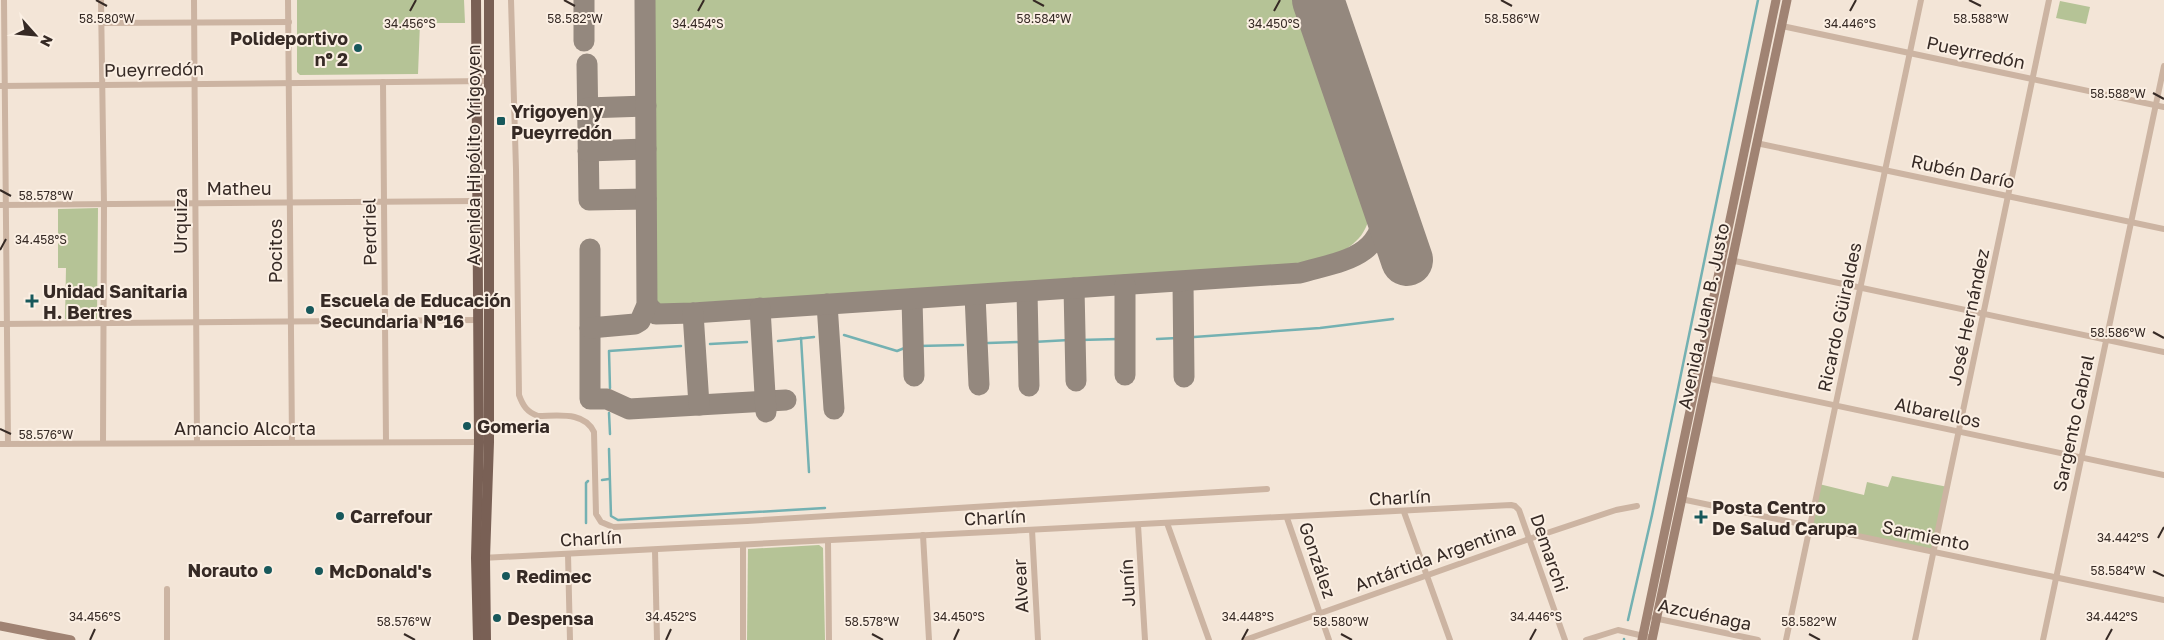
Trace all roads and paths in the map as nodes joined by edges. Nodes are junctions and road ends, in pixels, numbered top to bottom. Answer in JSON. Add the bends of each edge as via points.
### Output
{"nodes":[{"id":1,"x":4,"y":0,"type":"edge"},
{"id":2,"x":101,"y":0,"type":"edge"},
{"id":3,"x":194,"y":0,"type":"edge"},
{"id":4,"x":288,"y":0,"type":"edge"},
{"id":5,"x":476,"y":0,"type":"edge"},
{"id":6,"x":489,"y":0,"type":"edge"},
{"id":7,"x":511,"y":0,"type":"edge"},
{"id":8,"x":1776,"y":0,"type":"edge"},
{"id":9,"x":1787,"y":0,"type":"edge"},
{"id":10,"x":1921,"y":0,"type":"edge"},
{"id":11,"x":2049,"y":0,"type":"edge"},
{"id":12,"x":101,"y":22,"type":"junction"},
{"id":13,"x":194,"y":22,"type":"junction"},
{"id":14,"x":289,"y":22,"type":"junction"},
{"id":15,"x":1782,"y":26,"type":"junction"},
{"id":16,"x":1910,"y":53,"type":"junction"},
{"id":17,"x":2164,"y":66,"type":"edge"},
{"id":18,"x":2032,"y":79,"type":"junction"},
{"id":19,"x":476,"y":80,"type":"junction"},
{"id":20,"x":489,"y":81,"type":"junction"},
{"id":21,"x":382,"y":82,"type":"junction"},
{"id":22,"x":289,"y":83,"type":"junction"},
{"id":23,"x":195,"y":84,"type":"junction"},
{"id":24,"x":102,"y":85,"type":"junction"},
{"id":25,"x":2,"y":86,"type":"edge"},
{"id":26,"x":2156,"y":105,"type":"junction"},
{"id":27,"x":2164,"y":107,"type":"edge"},
{"id":28,"x":1756,"y":143,"type":"junction"},
{"id":29,"x":1885,"y":170,"type":"junction"},
{"id":30,"x":2008,"y":196,"type":"junction"},
{"id":31,"x":477,"y":201,"type":"junction"},
{"id":32,"x":384,"y":202,"type":"junction"},
{"id":33,"x":290,"y":203,"type":"junction"},
{"id":34,"x":195,"y":204,"type":"junction"},
{"id":35,"x":3,"y":205,"type":"edge"},
{"id":36,"x":104,"y":205,"type":"junction"},
{"id":37,"x":2131,"y":222,"type":"junction"},
{"id":38,"x":2164,"y":229,"type":"edge"},
{"id":39,"x":478,"y":239,"type":"junction"},
{"id":40,"x":490,"y":239,"type":"junction"},
{"id":41,"x":1722,"y":258,"type":"junction"},
{"id":42,"x":1732,"y":261,"type":"junction"},
{"id":43,"x":1860,"y":288,"type":"junction"},
{"id":44,"x":1984,"y":314,"type":"junction"},
{"id":45,"x":478,"y":320,"type":"junction"},
{"id":46,"x":385,"y":321,"type":"junction"},
{"id":47,"x":196,"y":322,"type":"junction"},
{"id":48,"x":291,"y":322,"type":"junction"},
{"id":49,"x":104,"y":323,"type":"junction"},
{"id":50,"x":3,"y":324,"type":"edge"},
{"id":51,"x":2106,"y":340,"type":"junction"},
{"id":52,"x":2164,"y":352,"type":"edge"},
{"id":53,"x":1706,"y":378,"type":"junction"},
{"id":54,"x":1835,"y":405,"type":"junction"},
{"id":55,"x":1959,"y":431,"type":"junction"},
{"id":56,"x":292,"y":442,"type":"junction"},
{"id":57,"x":386,"y":442,"type":"junction"},
{"id":58,"x":484,"y":442,"type":"junction"},
{"id":59,"x":103,"y":443,"type":"junction"},
{"id":60,"x":197,"y":443,"type":"junction"},
{"id":61,"x":0,"y":444,"type":"edge"},
{"id":62,"x":8,"y":444,"type":"junction"},
{"id":63,"x":2082,"y":457,"type":"junction"},
{"id":64,"x":2164,"y":475,"type":"edge"},
{"id":65,"x":1267,"y":490,"type":"dead end"},
{"id":66,"x":1681,"y":499,"type":"junction"},
{"id":67,"x":1515,"y":506,"type":"joint"},
{"id":68,"x":1637,"y":506,"type":"dead end"},
{"id":69,"x":1404,"y":512,"type":"junction"},
{"id":70,"x":1287,"y":518,"type":"junction"},
{"id":71,"x":1167,"y":523,"type":"junction"},
{"id":72,"x":1138,"y":525,"type":"junction"},
{"id":73,"x":1810,"y":526,"type":"junction"},
{"id":74,"x":1032,"y":530,"type":"junction"},
{"id":75,"x":923,"y":535,"type":"junction"},
{"id":76,"x":1529,"y":539,"type":"junction"},
{"id":77,"x":828,"y":541,"type":"junction"},
{"id":78,"x":743,"y":545,"type":"junction"},
{"id":79,"x":655,"y":550,"type":"junction"},
{"id":80,"x":1934,"y":552,"type":"junction"},
{"id":81,"x":568,"y":554,"type":"junction"},
{"id":82,"x":480,"y":558,"type":"junction"},
{"id":83,"x":1427,"y":575,"type":"junction"},
{"id":84,"x":2056,"y":577,"type":"junction"},
{"id":85,"x":167,"y":589,"type":"dead end"},
{"id":86,"x":2164,"y":600,"type":"edge"},
{"id":87,"x":1320,"y":613,"type":"junction"},
{"id":88,"x":1646,"y":617,"type":"junction"},
{"id":89,"x":1656,"y":619,"type":"junction"},
{"id":90,"x":0,"y":626,"type":"edge"},
{"id":91,"x":1647,"y":638,"type":"edge"},
{"id":92,"x":71,"y":640,"type":"edge"},
{"id":93,"x":167,"y":640,"type":"edge"},
{"id":94,"x":478,"y":640,"type":"edge"},
{"id":95,"x":486,"y":640,"type":"edge"},
{"id":96,"x":570,"y":640,"type":"edge"},
{"id":97,"x":657,"y":640,"type":"edge"},
{"id":98,"x":743,"y":640,"type":"edge"},
{"id":99,"x":829,"y":640,"type":"edge"},
{"id":100,"x":929,"y":640,"type":"edge"},
{"id":101,"x":1038,"y":640,"type":"edge"},
{"id":102,"x":1145,"y":640,"type":"edge"},
{"id":103,"x":1209,"y":640,"type":"edge"},
{"id":104,"x":1245,"y":640,"type":"edge"},
{"id":105,"x":1329,"y":640,"type":"edge"},
{"id":106,"x":1450,"y":640,"type":"edge"},
{"id":107,"x":1565,"y":640,"type":"edge"},
{"id":108,"x":1586,"y":640,"type":"edge"},
{"id":109,"x":1758,"y":640,"type":"edge"},
{"id":110,"x":1786,"y":640,"type":"edge"},
{"id":111,"x":1915,"y":640,"type":"edge"},
{"id":112,"x":2043,"y":640,"type":"edge"}],
"edges":[{"from":1,"to":25,"type":"street"},
{"from":2,"to":12,"type":"street"},
{"from":3,"to":13,"type":"street","name":"Urquiza"},
{"from":4,"to":14,"type":"street","name":"Pocitos"},
{"from":5,"to":19,"type":"main road","name":"Avenida Hipólito Yrigoyen"},
{"from":6,"to":20,"type":"main road","name":"Avenida Hipólito Yrigoyen"},
{"from":7,"to":65,"type":"street","via":[[519,395],[533,414],[577,417],[592,427],[596,514],[607,525],[747,521]]},
{"from":8,"to":41,"type":"main road","name":"Avenida Juan B. Justo"},
{"from":9,"to":15,"type":"main road","name":"Avenida Juan B. Justo"},
{"from":10,"to":16,"type":"street","name":"Ricardo Güiraldes"},
{"from":11,"to":18,"type":"street","name":"José Hernández"},
{"from":12,"to":13,"type":"street"},
{"from":12,"to":24,"type":"street"},
{"from":13,"to":14,"type":"street"},
{"from":13,"to":23,"type":"street","name":"Urquiza"},
{"from":14,"to":22,"type":"street","name":"Pocitos"},
{"from":15,"to":16,"type":"street","name":"Pueyrredón"},
{"from":15,"to":28,"type":"main road","name":"Avenida Juan B. Justo"},
{"from":16,"to":18,"type":"street","name":"Pueyrredón"},
{"from":16,"to":29,"type":"street","name":"Ricardo Güiraldes"},
{"from":17,"to":26,"type":"street","name":"Sargento Cabral"},
{"from":18,"to":26,"type":"street","name":"Pueyrredón"},
{"from":18,"to":30,"type":"street","name":"José Hernández"},
{"from":19,"to":20,"type":"street","name":"Pueyrredón"},
{"from":19,"to":21,"type":"street","name":"Pueyrredón"},
{"from":19,"to":31,"type":"main road","name":"Avenida Hipólito Yrigoyen"},
{"from":20,"to":40,"type":"main road","name":"Avenida Hipólito Yrigoyen"},
{"from":21,"to":22,"type":"street","name":"Pueyrredón"},
{"from":21,"to":32,"type":"street","name":"Perdriel"},
{"from":22,"to":23,"type":"street","name":"Pueyrredón"},
{"from":22,"to":33,"type":"street","name":"Pocitos"},
{"from":23,"to":24,"type":"street","name":"Pueyrredón"},
{"from":23,"to":34,"type":"street","name":"Urquiza"},
{"from":24,"to":25,"type":"street","name":"Pueyrredón"},
{"from":24,"to":36,"type":"street"},
{"from":25,"to":35,"type":"street"},
{"from":26,"to":27,"type":"street","name":"Pueyrredón"},
{"from":26,"to":37,"type":"street","name":"Sargento Cabral"},
{"from":28,"to":29,"type":"street","name":"Rubén Darío"},
{"from":28,"to":42,"type":"main road","name":"Avenida Juan B. Justo"},
{"from":29,"to":30,"type":"street","name":"Rubén Darío"},
{"from":29,"to":43,"type":"street","name":"Ricardo Güiraldes"},
{"from":30,"to":37,"type":"street","name":"Rubén Darío"},
{"from":30,"to":44,"type":"street","name":"José Hernández"},
{"from":31,"to":32,"type":"street","name":"Matheu"},
{"from":31,"to":39,"type":"main road","name":"Avenida Hipólito Yrigoyen"},
{"from":32,"to":33,"type":"street","name":"Matheu"},
{"from":32,"to":46,"type":"street","name":"Perdriel"},
{"from":33,"to":34,"type":"street","name":"Matheu"},
{"from":33,"to":48,"type":"street","name":"Pocitos"},
{"from":34,"to":36,"type":"street","name":"Matheu"},
{"from":34,"to":47,"type":"street","name":"Urquiza"},
{"from":35,"to":36,"type":"street","name":"Matheu"},
{"from":35,"to":50,"type":"street"},
{"from":36,"to":49,"type":"street"},
{"from":37,"to":38,"type":"street","name":"Rubén Darío"},
{"from":37,"to":51,"type":"street","name":"Sargento Cabral"},
{"from":39,"to":40,"type":"main road"},
{"from":39,"to":45,"type":"main road","name":"Avenida Hipólito Yrigoyen"},
{"from":40,"to":58,"type":"main road","name":"Avenida Hipólito Yrigoyen"},
{"from":41,"to":42,"type":"street"},
{"from":41,"to":88,"type":"main road","name":"Avenida Juan B. Justo"},
{"from":42,"to":43,"type":"street"},
{"from":42,"to":53,"type":"main road","name":"Avenida Juan B. Justo"},
{"from":43,"to":44,"type":"street"},
{"from":43,"to":54,"type":"street","name":"Ricardo Güiraldes"},
{"from":44,"to":51,"type":"street"},
{"from":44,"to":55,"type":"street","name":"José Hernández"},
{"from":45,"to":46,"type":"street"},
{"from":45,"to":58,"type":"main road","name":"Avenida Hipólito Yrigoyen"},
{"from":46,"to":48,"type":"street"},
{"from":46,"to":57,"type":"street","name":"Perdriel"},
{"from":47,"to":48,"type":"street"},
{"from":47,"to":49,"type":"street"},
{"from":47,"to":60,"type":"street","name":"Urquiza"},
{"from":48,"to":56,"type":"street","name":"Pocitos"},
{"from":49,"to":50,"type":"street"},
{"from":49,"to":59,"type":"street"},
{"from":50,"to":62,"type":"street"},
{"from":51,"to":52,"type":"street"},
{"from":51,"to":63,"type":"street","name":"Sargento Cabral"},
{"from":53,"to":54,"type":"street","name":"Albarellos"},
{"from":53,"to":66,"type":"main road","name":"Avenida Juan B. Justo"},
{"from":54,"to":55,"type":"street","name":"Albarellos"},
{"from":54,"to":73,"type":"street","name":"Ricardo Güiraldes"},
{"from":55,"to":63,"type":"street","name":"Albarellos"},
{"from":55,"to":80,"type":"street","name":"José Hernández"},
{"from":56,"to":57,"type":"street","name":"Amancio Alcorta"},
{"from":56,"to":60,"type":"street","name":"Amancio Alcorta"},
{"from":57,"to":58,"type":"street","name":"Amancio Alcorta"},
{"from":58,"to":82,"type":"main road","name":"Avenida Hipólito Yrigoyen"},
{"from":59,"to":60,"type":"street","name":"Amancio Alcorta"},
{"from":59,"to":62,"type":"street","name":"Amancio Alcorta"},
{"from":61,"to":62,"type":"street","name":"Amancio Alcorta"},
{"from":63,"to":64,"type":"street","name":"Albarellos"},
{"from":63,"to":84,"type":"street","name":"Sargento Cabral"},
{"from":66,"to":73,"type":"street","name":"Sarmiento"},
{"from":66,"to":89,"type":"main road","name":"Avenida Juan B. Justo"},
{"from":67,"to":69,"type":"street","name":"Charlín"},
{"from":67,"to":76,"type":"street","name":"Demarchi"},
{"from":68,"to":76,"type":"street","name":"Antártida Argentina"},
{"from":69,"to":70,"type":"street","name":"Charlín"},
{"from":69,"to":83,"type":"street"},
{"from":70,"to":71,"type":"street","name":"Charlín"},
{"from":70,"to":87,"type":"street","name":"González"},
{"from":71,"to":72,"type":"street","name":"Charlín"},
{"from":71,"to":103,"type":"street"},
{"from":72,"to":74,"type":"street","name":"Charlín"},
{"from":72,"to":102,"type":"street","name":"Junín"},
{"from":73,"to":80,"type":"street","name":"Sarmiento"},
{"from":73,"to":110,"type":"street","name":"Ricardo Güiraldes"},
{"from":74,"to":75,"type":"street","name":"Charlín"},
{"from":74,"to":101,"type":"street","name":"Alvear"},
{"from":75,"to":77,"type":"street","name":"Charlín"},
{"from":75,"to":100,"type":"street"},
{"from":76,"to":83,"type":"street","name":"Antártida Argentina"},
{"from":76,"to":107,"type":"street","name":"Demarchi"},
{"from":77,"to":78,"type":"street","name":"Charlín"},
{"from":77,"to":99,"type":"street"},
{"from":78,"to":79,"type":"street","name":"Charlín"},
{"from":78,"to":98,"type":"street"},
{"from":79,"to":81,"type":"street","name":"Charlín"},
{"from":79,"to":97,"type":"street"},
{"from":80,"to":84,"type":"street","name":"Sarmiento"},
{"from":80,"to":111,"type":"street","name":"José Hernández"},
{"from":81,"to":82,"type":"street","name":"Charlín"},
{"from":81,"to":96,"type":"street"},
{"from":82,"to":94,"type":"main road","name":"Avenida Hipólito Yrigoyen"},
{"from":82,"to":95,"type":"main road","name":"Avenida Hipólito Yrigoyen"},
{"from":83,"to":87,"type":"street","name":"Antártida Argentina"},
{"from":83,"to":106,"type":"street"},
{"from":84,"to":86,"type":"street","name":"Sarmiento"},
{"from":84,"to":112,"type":"street","name":"Sargento Cabral"},
{"from":85,"to":93,"type":"street"},
{"from":87,"to":104,"type":"street","name":"Antártida Argentina"},
{"from":87,"to":105,"type":"street","name":"González"},
{"from":88,"to":89,"type":"street","name":"Azcuénaga"},
{"from":88,"to":91,"type":"main road","name":"Avenida Juan B. Justo"},
{"from":89,"to":91,"type":"main road","name":"Avenida Juan B. Justo"},
{"from":89,"to":109,"type":"street","name":"Azcuénaga"},
{"from":90,"to":92,"type":"main road"},
{"from":91,"to":108,"type":"street","via":[[1618,630]]}]}
